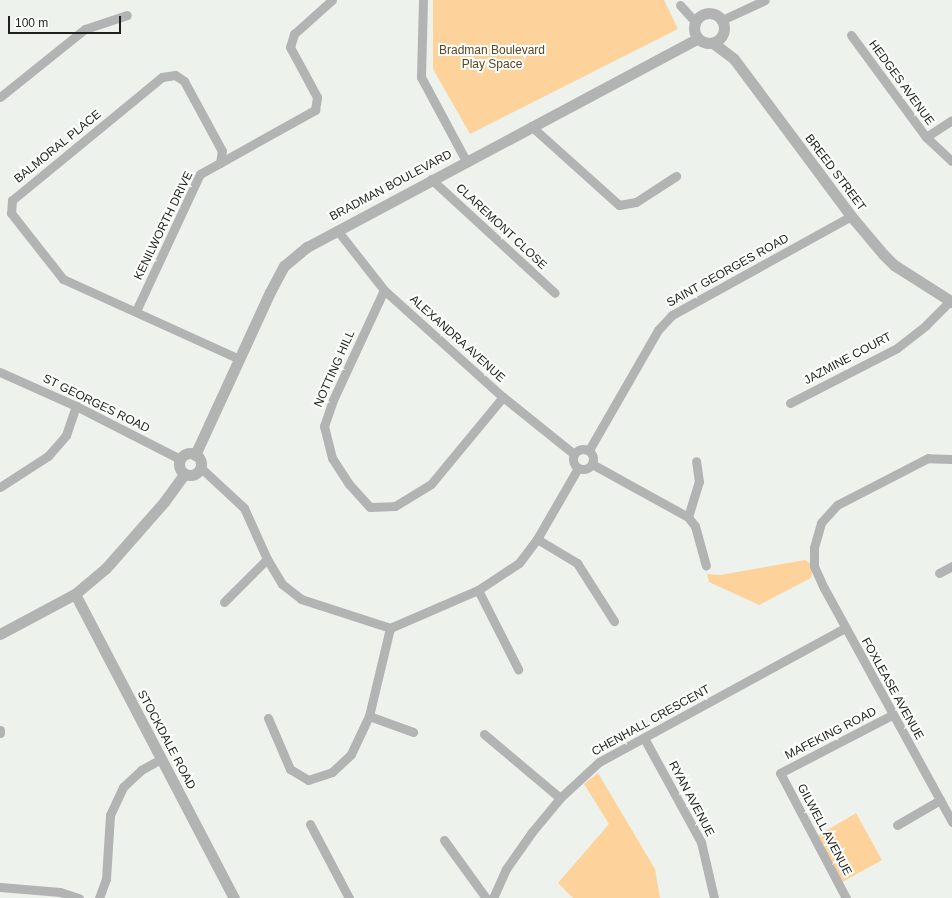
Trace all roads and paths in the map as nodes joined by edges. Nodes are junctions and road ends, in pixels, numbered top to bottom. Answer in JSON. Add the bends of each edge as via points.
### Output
{"nodes":[{"id":1,"x":332,"y":0,"type":"edge"},
{"id":2,"x":423,"y":0,"type":"edge"},
{"id":3,"x":765,"y":0,"type":"edge"},
{"id":4,"x":680,"y":4,"type":"dead end"},
{"id":5,"x":127,"y":15,"type":"dead end"},
{"id":6,"x":722,"y":20,"type":"junction"},
{"id":7,"x":696,"y":23,"type":"junction"},
{"id":8,"x":723,"y":34,"type":"junction"},
{"id":9,"x":851,"y":35,"type":"dead end"},
{"id":10,"x":698,"y":38,"type":"junction"},
{"id":11,"x":713,"y":43,"type":"junction"},
{"id":12,"x":734,"y":59,"type":"junction"},
{"id":13,"x":0,"y":97,"type":"edge"},
{"id":14,"x":952,"y":120,"type":"edge"},
{"id":15,"x":531,"y":126,"type":"junction"},
{"id":16,"x":926,"y":138,"type":"junction"},
{"id":17,"x":466,"y":160,"type":"junction"},
{"id":18,"x":952,"y":161,"type":"edge"},
{"id":19,"x":220,"y":163,"type":"junction"},
{"id":20,"x":676,"y":176,"type":"dead end"},
{"id":21,"x":431,"y":179,"type":"junction"},
{"id":22,"x":851,"y":216,"type":"junction"},
{"id":23,"x":337,"y":230,"type":"junction"},
{"id":24,"x":384,"y":290,"type":"junction"},
{"id":25,"x":555,"y":293,"type":"dead end"},
{"id":26,"x":951,"y":302,"type":"edge"},
{"id":27,"x":136,"y":311,"type":"junction"},
{"id":28,"x":239,"y":359,"type":"junction"},
{"id":29,"x":0,"y":372,"type":"edge"},
{"id":30,"x":503,"y":397,"type":"junction"},
{"id":31,"x":790,"y":403,"type":"dead end"},
{"id":32,"x":76,"y":406,"type":"junction"},
{"id":33,"x":589,"y":450,"type":"junction"},
{"id":34,"x":574,"y":454,"type":"junction"},
{"id":35,"x":195,"y":455,"type":"junction"},
{"id":36,"x":180,"y":459,"type":"junction"},
{"id":37,"x":952,"y":459,"type":"edge"},
{"id":38,"x":696,"y":461,"type":"dead end"},
{"id":39,"x":592,"y":464,"type":"junction"},
{"id":40,"x":201,"y":468,"type":"junction"},
{"id":41,"x":578,"y":468,"type":"junction"},
{"id":42,"x":184,"y":474,"type":"junction"},
{"id":43,"x":0,"y":487,"type":"edge"},
{"id":44,"x":688,"y":517,"type":"junction"},
{"id":45,"x":537,"y":539,"type":"junction"},
{"id":46,"x":267,"y":559,"type":"junction"},
{"id":47,"x":706,"y":566,"type":"dead end"},
{"id":48,"x":952,"y":566,"type":"edge"},
{"id":49,"x":939,"y":574,"type":"dead end"},
{"id":50,"x":478,"y":590,"type":"junction"},
{"id":51,"x":75,"y":594,"type":"junction"},
{"id":52,"x":224,"y":602,"type":"dead end"},
{"id":53,"x":614,"y":621,"type":"dead end"},
{"id":54,"x":390,"y":628,"type":"junction"},
{"id":55,"x":845,"y":628,"type":"junction"},
{"id":56,"x":0,"y":634,"type":"edge"},
{"id":57,"x":518,"y":669,"type":"dead end"},
{"id":58,"x":892,"y":715,"type":"junction"},
{"id":59,"x":369,"y":716,"type":"junction"},
{"id":60,"x":268,"y":718,"type":"dead end"},
{"id":61,"x":0,"y":730,"type":"edge"},
{"id":62,"x":413,"y":732,"type":"dead end"},
{"id":63,"x":0,"y":733,"type":"edge"},
{"id":64,"x":484,"y":734,"type":"dead end"},
{"id":65,"x":644,"y":738,"type":"junction"},
{"id":66,"x":162,"y":759,"type":"junction"},
{"id":67,"x":780,"y":773,"type":"joint"},
{"id":68,"x":560,"y":798,"type":"junction"},
{"id":69,"x":940,"y":800,"type":"junction"},
{"id":70,"x":952,"y":822,"type":"edge"},
{"id":71,"x":310,"y":824,"type":"dead end"},
{"id":72,"x":897,"y":825,"type":"dead end"},
{"id":73,"x":444,"y":840,"type":"dead end"},
{"id":74,"x":0,"y":887,"type":"edge"},
{"id":75,"x":79,"y":898,"type":"edge"},
{"id":76,"x":99,"y":898,"type":"edge"},
{"id":77,"x":234,"y":898,"type":"edge"},
{"id":78,"x":349,"y":898,"type":"edge"},
{"id":79,"x":486,"y":898,"type":"edge"},
{"id":80,"x":493,"y":898,"type":"edge"},
{"id":81,"x":714,"y":898,"type":"edge"},
{"id":82,"x":846,"y":898,"type":"edge"}],
"edges":[{"from":1,"to":19,"type":"street","name":"KENILWORTH DRIVE","via":[[294,34],[290,47],[317,97],[315,110]]},
{"from":2,"to":17,"type":"street","via":[[421,77]]},
{"from":3,"to":6,"type":"street"},
{"from":4,"to":7,"type":"street"},
{"from":5,"to":13,"type":"street","via":[[85,29]]},
{"from":6,"to":7,"type":"street","via":[[710,13],[701,16]]},
{"from":6,"to":8,"type":"street"},
{"from":7,"to":10,"type":"street","via":[[695,31]]},
{"from":8,"to":11,"type":"street"},
{"from":8,"to":12,"type":"street"},
{"from":9,"to":16,"type":"street","name":"HEDGES AVENUE"},
{"from":10,"to":11,"type":"street","via":[[705,43]]},
{"from":10,"to":15,"type":"street","name":"BRADMAN BOULEVARD"},
{"from":11,"to":12,"type":"street","name":"BREED STREET"},
{"from":12,"to":22,"type":"street","name":"BREED STREET"},
{"from":14,"to":16,"type":"street"},
{"from":15,"to":17,"type":"street","name":"BRADMAN BOULEVARD"},
{"from":15,"to":20,"type":"street","via":[[619,205],[636,202]]},
{"from":16,"to":18,"type":"street","name":"HEDGES AVENUE"},
{"from":17,"to":21,"type":"street","name":"BRADMAN BOULEVARD"},
{"from":19,"to":27,"type":"street","name":"KENILWORTH DRIVE","via":[[200,174]]},
{"from":19,"to":27,"type":"street","name":"BALMORAL PLACE","via":[[222,151],[184,82],[175,75],[162,77],[12,200],[11,213],[63,279]]},
{"from":21,"to":23,"type":"street","name":"BRADMAN BOULEVARD"},
{"from":21,"to":25,"type":"street","name":"CLAREMONT CLOSE"},
{"from":22,"to":26,"type":"street","name":"BREED STREET","via":[[894,265]]},
{"from":22,"to":33,"type":"street","name":"SAINT GEORGES ROAD","via":[[672,315],[658,330]]},
{"from":23,"to":24,"type":"street","name":"ALEXANDRA AVENUE"},
{"from":23,"to":28,"type":"street","name":"BRADMAN BOULEVARD","via":[[284,266]]},
{"from":24,"to":30,"type":"street","name":"ALEXANDRA AVENUE"},
{"from":24,"to":30,"type":"street","name":"NOTTING HILL","via":[[333,400],[324,426],[332,458],[349,484],[370,507],[395,506],[431,484]]},
{"from":26,"to":31,"type":"street","name":"JAZMINE COURT","via":[[897,348]]},
{"from":27,"to":28,"type":"street","name":"BALMORAL PLACE"},
{"from":28,"to":35,"type":"street","name":"BRADMAN BOULEVARD"},
{"from":29,"to":32,"type":"street","name":"ST GEORGES ROAD"},
{"from":30,"to":34,"type":"street","name":"ALEXANDRA AVENUE"},
{"from":32,"to":36,"type":"street","name":"ST GEORGES ROAD"},
{"from":32,"to":43,"type":"street","via":[[66,435],[48,456]]},
{"from":33,"to":34,"type":"street","via":[[579,449]]},
{"from":33,"to":39,"type":"street","via":[[593,456]]},
{"from":34,"to":41,"type":"street","via":[[573,462]]},
{"from":35,"to":36,"type":"street","via":[[187,454]]},
{"from":35,"to":40,"type":"street","via":[[200,460]]},
{"from":36,"to":42,"type":"street","via":[[179,467]]},
{"from":37,"to":55,"type":"street","name":"FOXLEASE AVENUE","via":[[928,458],[837,505],[821,523],[814,548],[814,566]]},
{"from":38,"to":44,"type":"street","via":[[699,482]]},
{"from":39,"to":41,"type":"street","via":[[584,469]]},
{"from":39,"to":44,"type":"street"},
{"from":40,"to":42,"type":"street","via":[[194,475]]},
{"from":40,"to":46,"type":"street","via":[[244,508]]},
{"from":41,"to":45,"type":"street"},
{"from":42,"to":51,"type":"street","via":[[135,537],[106,568]]},
{"from":44,"to":47,"type":"street","via":[[695,526]]},
{"from":45,"to":50,"type":"street","via":[[519,563]]},
{"from":45,"to":53,"type":"street","via":[[577,563]]},
{"from":46,"to":52,"type":"street"},
{"from":46,"to":54,"type":"street","via":[[282,584],[301,599]]},
{"from":48,"to":49,"type":"street"},
{"from":50,"to":54,"type":"street"},
{"from":50,"to":57,"type":"street"},
{"from":51,"to":56,"type":"street"},
{"from":51,"to":66,"type":"street","name":"STOCKDALE ROAD"},
{"from":54,"to":59,"type":"street"},
{"from":55,"to":58,"type":"street","name":"FOXLEASE AVENUE"},
{"from":55,"to":65,"type":"street","name":"CHENHALL CRESCENT"},
{"from":58,"to":67,"type":"street","name":"MAFEKING ROAD"},
{"from":58,"to":69,"type":"street","name":"FOXLEASE AVENUE"},
{"from":59,"to":60,"type":"street","via":[[351,754],[332,772],[308,780],[290,769]]},
{"from":59,"to":62,"type":"street"},
{"from":61,"to":63,"type":"street"},
{"from":64,"to":68,"type":"street"},
{"from":65,"to":68,"type":"street","name":"CHENHALL CRESCENT","via":[[600,762]]},
{"from":65,"to":81,"type":"street","name":"RYAN AVENUE","via":[[701,842]]},
{"from":66,"to":76,"type":"street","via":[[140,770],[123,787],[110,815],[106,879]]},
{"from":66,"to":77,"type":"street","name":"STOCKDALE ROAD"},
{"from":67,"to":82,"type":"street","name":"GILWELL AVENUE"},
{"from":68,"to":80,"type":"street","name":"CHENHALL CRESCENT","via":[[506,869]]},
{"from":69,"to":70,"type":"street","name":"FOXLEASE AVENUE"},
{"from":69,"to":72,"type":"street"},
{"from":71,"to":78,"type":"street"},
{"from":73,"to":79,"type":"street"},
{"from":74,"to":75,"type":"street","via":[[60,892]]}]}
